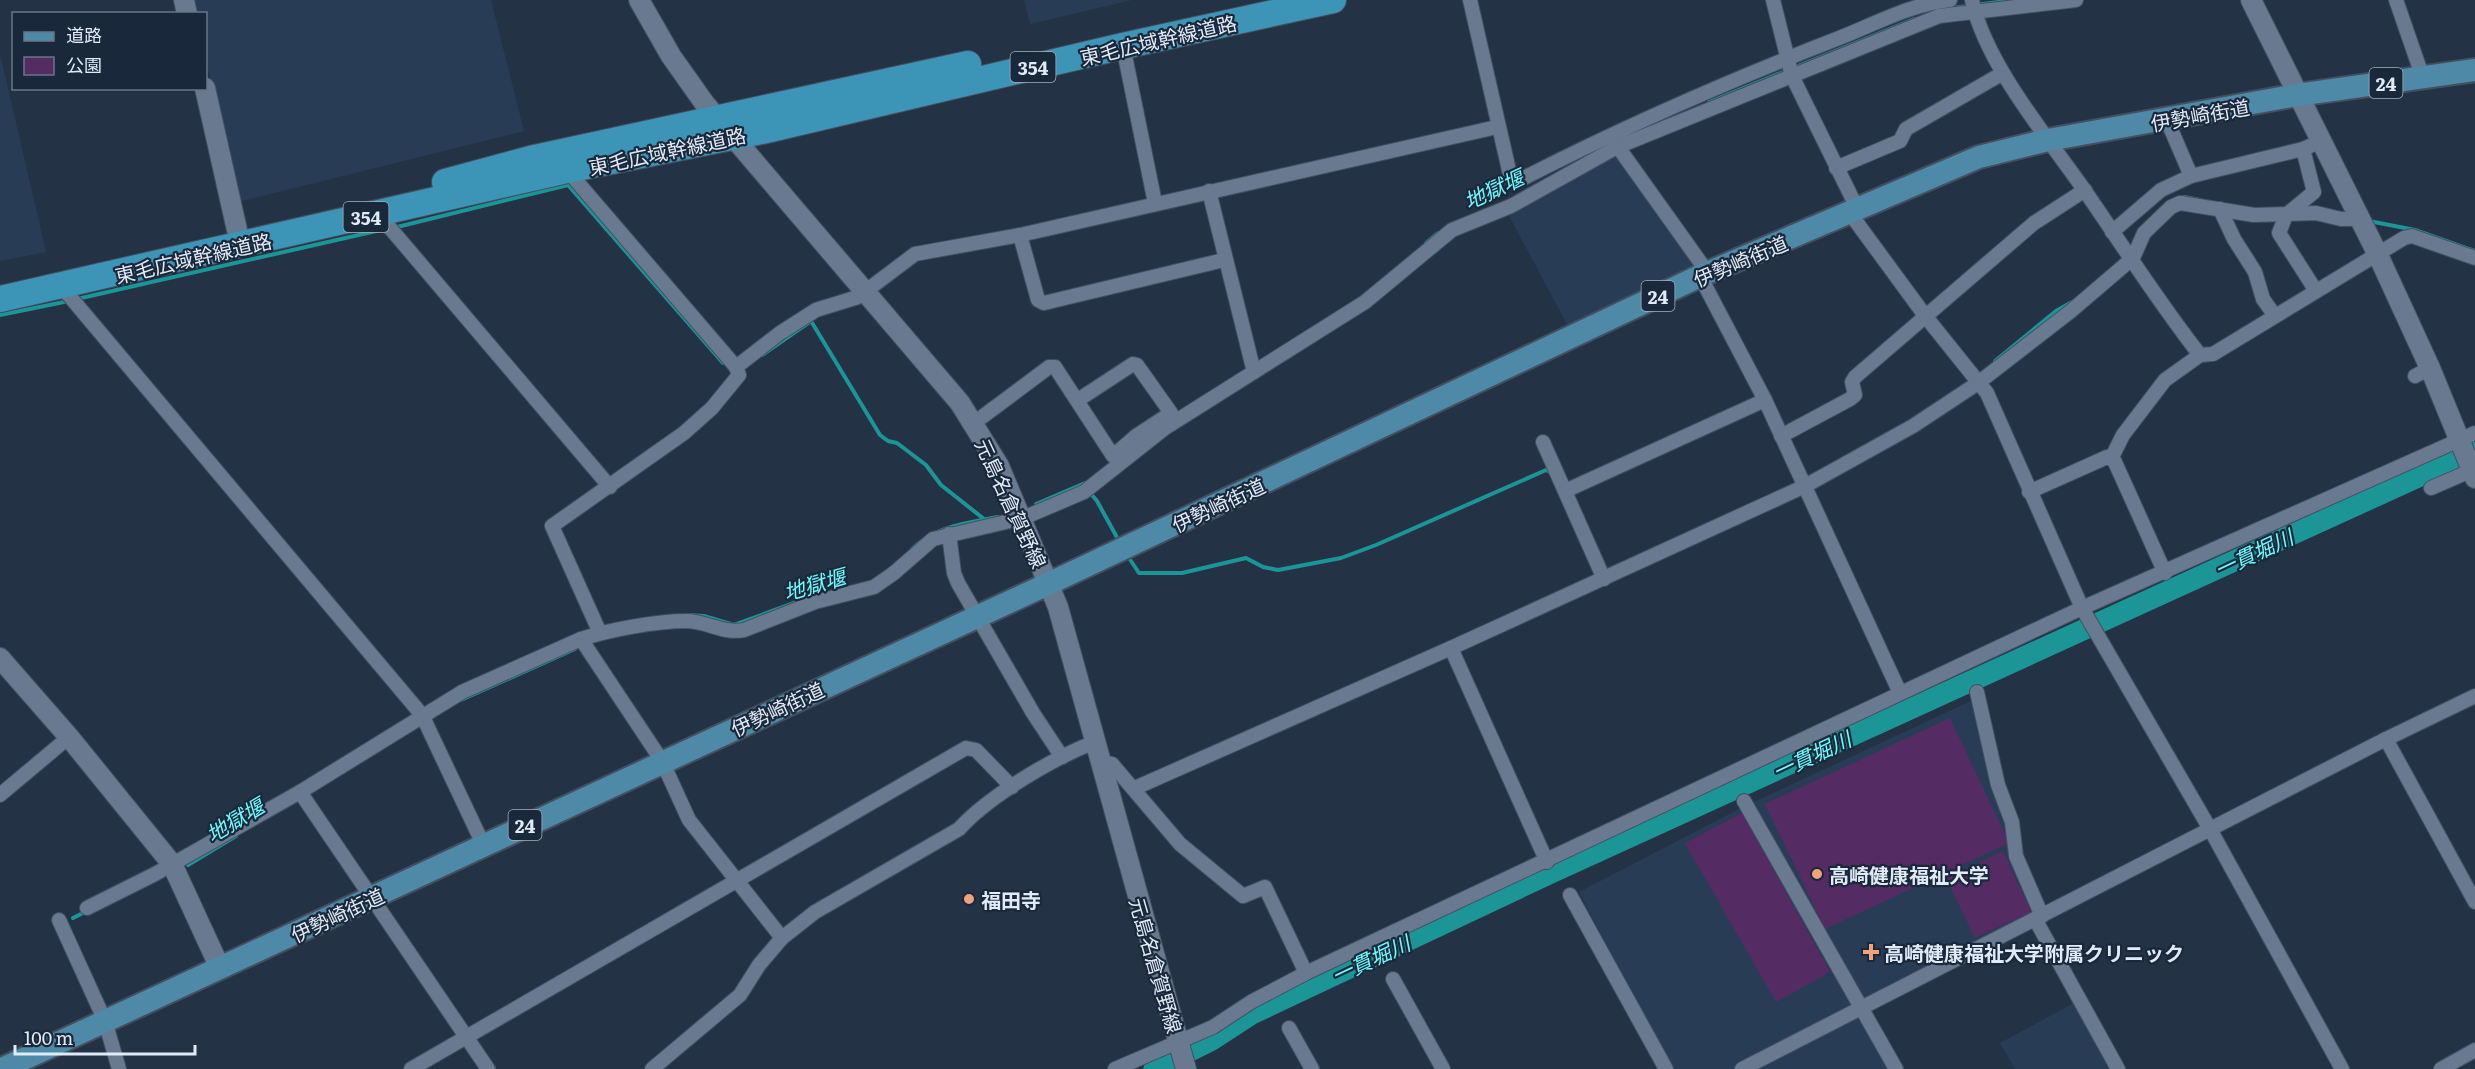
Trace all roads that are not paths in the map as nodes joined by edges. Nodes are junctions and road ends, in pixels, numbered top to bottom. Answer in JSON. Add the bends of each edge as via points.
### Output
{"nodes":[{"id":1,"x":639,"y":0,"type":"edge"},
{"id":2,"x":1256,"y":0,"type":"edge"},
{"id":3,"x":1334,"y":0,"type":"edge"},
{"id":4,"x":1470,"y":0,"type":"edge"},
{"id":5,"x":1773,"y":0,"type":"edge"},
{"id":6,"x":1950,"y":0,"type":"edge"},
{"id":7,"x":2076,"y":0,"type":"edge"},
{"id":8,"x":2251,"y":0,"type":"edge"},
{"id":9,"x":2396,"y":0,"type":"edge"},
{"id":10,"x":1973,"y":6,"type":"edge"},
{"id":11,"x":1123,"y":46,"type":"junction"},
{"id":12,"x":1788,"y":58,"type":"junction"},
{"id":13,"x":2475,"y":70,"type":"edge"},
{"id":14,"x":2003,"y":73,"type":"junction"},
{"id":15,"x":1792,"y":76,"type":"junction"},
{"id":16,"x":2423,"y":78,"type":"junction"},
{"id":17,"x":204,"y":90,"type":"edge"},
{"id":18,"x":2297,"y":95,"type":"junction"},
{"id":19,"x":2167,"y":120,"type":"junction"},
{"id":20,"x":1497,"y":127,"type":"junction"},
{"id":21,"x":725,"y":128,"type":"junction"},
{"id":22,"x":1609,"y":134,"type":"junction"},
{"id":23,"x":2048,"y":140,"type":"junction"},
{"id":24,"x":2311,"y":145,"type":"junction"},
{"id":25,"x":1617,"y":147,"type":"junction"},
{"id":26,"x":1836,"y":168,"type":"junction"},
{"id":27,"x":567,"y":170,"type":"junction"},
{"id":28,"x":2191,"y":176,"type":"junction"},
{"id":29,"x":2085,"y":190,"type":"junction"},
{"id":30,"x":1209,"y":191,"type":"junction"},
{"id":31,"x":1155,"y":203,"type":"junction"},
{"id":32,"x":2220,"y":209,"type":"junction"},
{"id":33,"x":1853,"y":210,"type":"junction"},
{"id":34,"x":379,"y":214,"type":"junction"},
{"id":35,"x":2286,"y":215,"type":"junction"},
{"id":36,"x":2359,"y":219,"type":"junction"},
{"id":37,"x":237,"y":230,"type":"junction"},
{"id":38,"x":2112,"y":232,"type":"junction"},
{"id":39,"x":1020,"y":235,"type":"junction"},
{"id":40,"x":2378,"y":255,"type":"junction"},
{"id":41,"x":2475,"y":258,"type":"edge"},
{"id":42,"x":2131,"y":259,"type":"junction"},
{"id":43,"x":1224,"y":260,"type":"junction"},
{"id":44,"x":1704,"y":274,"type":"junction"},
{"id":45,"x":0,"y":284,"type":"edge"},
{"id":46,"x":61,"y":286,"type":"junction"},
{"id":47,"x":2316,"y":291,"type":"junction"},
{"id":48,"x":864,"y":292,"type":"junction"},
{"id":49,"x":0,"y":299,"type":"edge"},
{"id":50,"x":2275,"y":316,"type":"junction"},
{"id":51,"x":1926,"y":317,"type":"junction"},
{"id":52,"x":2200,"y":355,"type":"junction"},
{"id":53,"x":736,"y":367,"type":"junction"},
{"id":54,"x":1254,"y":372,"type":"junction"},
{"id":55,"x":1978,"y":383,"type":"junction"},
{"id":56,"x":1078,"y":400,"type":"junction"},
{"id":57,"x":1765,"y":400,"type":"junction"},
{"id":58,"x":974,"y":423,"type":"junction"},
{"id":59,"x":1781,"y":436,"type":"junction"},
{"id":60,"x":2464,"y":439,"type":"edge"},
{"id":61,"x":1543,"y":442,"type":"dead end"},
{"id":62,"x":1128,"y":450,"type":"junction"},
{"id":63,"x":2111,"y":459,"type":"junction"},
{"id":64,"x":2473,"y":472,"type":"edge"},
{"id":65,"x":1804,"y":486,"type":"junction"},
{"id":66,"x":610,"y":487,"type":"junction"},
{"id":67,"x":2431,"y":488,"type":"dead end"},
{"id":68,"x":1565,"y":491,"type":"junction"},
{"id":69,"x":2029,"y":492,"type":"junction"},
{"id":70,"x":1023,"y":518,"type":"junction"},
{"id":71,"x":949,"y":534,"type":"junction"},
{"id":72,"x":2165,"y":573,"type":"junction"},
{"id":73,"x":1604,"y":579,"type":"junction"},
{"id":74,"x":1050,"y":583,"type":"junction"},
{"id":75,"x":2084,"y":610,"type":"junction"},
{"id":76,"x":976,"y":615,"type":"junction"},
{"id":77,"x":600,"y":633,"type":"junction"},
{"id":78,"x":581,"y":639,"type":"junction"},
{"id":79,"x":1451,"y":648,"type":"junction"},
{"id":80,"x":0,"y":658,"type":"edge"},
{"id":81,"x":1977,"y":692,"type":"dead end"},
{"id":82,"x":1900,"y":693,"type":"junction"},
{"id":83,"x":2475,"y":696,"type":"edge"},
{"id":84,"x":422,"y":715,"type":"junction"},
{"id":85,"x":69,"y":737,"type":"junction"},
{"id":86,"x":2386,"y":739,"type":"junction"},
{"id":87,"x":1095,"y":742,"type":"junction"},
{"id":88,"x":1062,"y":757,"type":"junction"},
{"id":89,"x":662,"y":761,"type":"junction"},
{"id":90,"x":1101,"y":762,"type":"junction"},
{"id":91,"x":1012,"y":788,"type":"junction"},
{"id":92,"x":1135,"y":788,"type":"junction"},
{"id":93,"x":300,"y":792,"type":"junction"},
{"id":94,"x":0,"y":795,"type":"edge"},
{"id":95,"x":1744,"y":801,"type":"dead end"},
{"id":96,"x":2210,"y":829,"type":"junction"},
{"id":97,"x":483,"y":844,"type":"junction"},
{"id":98,"x":1547,"y":862,"type":"junction"},
{"id":99,"x":172,"y":864,"type":"junction"},
{"id":100,"x":734,"y":881,"type":"junction"},
{"id":101,"x":1570,"y":896,"type":"dead end"},
{"id":102,"x":373,"y":897,"type":"junction"},
{"id":103,"x":2475,"y":902,"type":"edge"},
{"id":104,"x":87,"y":908,"type":"dead end"},
{"id":105,"x":2038,"y":917,"type":"junction"},
{"id":106,"x":59,"y":920,"type":"dead end"},
{"id":107,"x":782,"y":938,"type":"junction"},
{"id":108,"x":220,"y":968,"type":"junction"},
{"id":109,"x":1306,"y":973,"type":"junction"},
{"id":110,"x":1393,"y":979,"type":"dead end"},
{"id":111,"x":1862,"y":1008,"type":"junction"},
{"id":112,"x":105,"y":1021,"type":"junction"},
{"id":113,"x":1289,"y":1028,"type":"dead end"},
{"id":114,"x":466,"y":1037,"type":"junction"},
{"id":115,"x":1179,"y":1042,"type":"junction"},
{"id":116,"x":2475,"y":1050,"type":"edge"},
{"id":117,"x":1186,"y":1068,"type":"edge"},
{"id":118,"x":2,"y":1069,"type":"edge"},
{"id":119,"x":119,"y":1069,"type":"edge"},
{"id":120,"x":411,"y":1069,"type":"edge"},
{"id":121,"x":488,"y":1069,"type":"edge"},
{"id":122,"x":652,"y":1069,"type":"edge"},
{"id":123,"x":1115,"y":1069,"type":"edge"},
{"id":124,"x":1312,"y":1069,"type":"edge"},
{"id":125,"x":1443,"y":1069,"type":"edge"},
{"id":126,"x":1666,"y":1069,"type":"edge"},
{"id":127,"x":1742,"y":1069,"type":"edge"},
{"id":128,"x":1896,"y":1069,"type":"edge"},
{"id":129,"x":2118,"y":1069,"type":"edge"},
{"id":130,"x":2342,"y":1069,"type":"edge"},
{"id":131,"x":2441,"y":1069,"type":"edge"}],
"edges":[{"from":1,"to":21,"type":"main road","name":"元島名倉賀野線","via":[[671,56]]},
{"from":2,"to":21,"type":"highway","name":"東毛広域幹線道路","number":"354"},
{"from":3,"to":11,"type":"highway","name":"東毛広域幹線道路","number":"354"},
{"from":4,"to":20,"type":"street"},
{"from":5,"to":12,"type":"street"},
{"from":6,"to":12,"type":"street","via":[[1922,6]]},
{"from":7,"to":10,"type":"street"},
{"from":8,"to":18,"type":"main road"},
{"from":9,"to":16,"type":"street"},
{"from":10,"to":14,"type":"street"},
{"from":10,"to":15,"type":"street","via":[[1928,20]]},
{"from":11,"to":21,"type":"highway","name":"東毛広域幹線道路","number":"354"},
{"from":11,"to":31,"type":"street"},
{"from":12,"to":15,"type":"street"},
{"from":12,"to":22,"type":"street"},
{"from":13,"to":16,"type":"main road","name":"伊勢崎街道","number":"24"},
{"from":14,"to":23,"type":"street"},
{"from":14,"to":26,"type":"street","via":[[1906,129],[1900,141]]},
{"from":15,"to":25,"type":"street"},
{"from":15,"to":26,"type":"street"},
{"from":16,"to":18,"type":"main road","name":"伊勢崎街道","number":"24"},
{"from":17,"to":37,"type":"main road"},
{"from":18,"to":19,"type":"main road","name":"伊勢崎街道","number":"24"},
{"from":18,"to":24,"type":"main road"},
{"from":19,"to":23,"type":"main road","name":"伊勢崎街道","number":"24"},
{"from":19,"to":28,"type":"street"},
{"from":20,"to":22,"type":"street","via":[[1511,179],[1518,181]]},
{"from":20,"to":30,"type":"street"},
{"from":21,"to":27,"type":"highway","name":"東毛広域幹線道路","number":"354"},
{"from":21,"to":37,"type":"highway","name":"東毛広域幹線道路","number":"354","via":[[530,159]]},
{"from":21,"to":48,"type":"main road","name":"元島名倉賀野線"},
{"from":22,"to":25,"type":"street"},
{"from":23,"to":29,"type":"street"},
{"from":23,"to":33,"type":"main road","name":"伊勢崎街道","number":"24","via":[[1979,156]]},
{"from":24,"to":28,"type":"street"},
{"from":24,"to":35,"type":"street","via":[[2314,192]]},
{"from":24,"to":36,"type":"main road"},
{"from":25,"to":44,"type":"street"},
{"from":25,"to":54,"type":"street","via":[[1510,206],[1452,230],[1365,302]]},
{"from":26,"to":33,"type":"street"},
{"from":27,"to":34,"type":"highway","name":"東毛広域幹線道路","number":"354"},
{"from":27,"to":53,"type":"street"},
{"from":28,"to":38,"type":"street","via":[[2161,190]]},
{"from":29,"to":38,"type":"street"},
{"from":29,"to":51,"type":"street","via":[[2034,223]]},
{"from":30,"to":31,"type":"street"},
{"from":30,"to":43,"type":"street"},
{"from":31,"to":39,"type":"street"},
{"from":32,"to":35,"type":"street"},
{"from":32,"to":42,"type":"street","via":[[2191,202],[2171,207],[2144,233]]},
{"from":32,"to":50,"type":"street"},
{"from":33,"to":44,"type":"main road","name":"伊勢崎街道","number":"24"},
{"from":33,"to":51,"type":"street"},
{"from":34,"to":46,"type":"highway","name":"東毛広域幹線道路","number":"354"},
{"from":34,"to":66,"type":"street"},
{"from":35,"to":36,"type":"street","via":[[2316,213]]},
{"from":35,"to":47,"type":"street","via":[[2279,233]]},
{"from":36,"to":40,"type":"main road"},
{"from":37,"to":45,"type":"highway","name":"東毛広域幹線道路","number":"354"},
{"from":38,"to":42,"type":"street"},
{"from":39,"to":43,"type":"street","via":[[1038,300],[1044,303]]},
{"from":39,"to":48,"type":"street","via":[[915,254]]},
{"from":40,"to":41,"type":"street","via":[[2412,236]]},
{"from":40,"to":47,"type":"street"},
{"from":40,"to":60,"type":"main road","via":[[2422,372]]},
{"from":42,"to":52,"type":"street"},
{"from":42,"to":55,"type":"street"},
{"from":43,"to":54,"type":"street"},
{"from":44,"to":57,"type":"street"},
{"from":44,"to":74,"type":"main road","name":"伊勢崎街道","number":"24"},
{"from":46,"to":49,"type":"highway","name":"東毛広域幹線道路","number":"354"},
{"from":46,"to":84,"type":"street"},
{"from":47,"to":50,"type":"street"},
{"from":48,"to":53,"type":"street","via":[[816,310]]},
{"from":48,"to":58,"type":"main road","name":"元島名倉賀野線"},
{"from":50,"to":52,"type":"street","via":[[2212,354]]},
{"from":51,"to":55,"type":"street"},
{"from":51,"to":59,"type":"street","via":[[1855,377],[1855,395]]},
{"from":52,"to":63,"type":"street","via":[[2165,380],[2123,435]]},
{"from":53,"to":66,"type":"street","via":[[739,375],[712,408]]},
{"from":54,"to":62,"type":"street"},
{"from":55,"to":65,"type":"street","via":[[1921,422]]},
{"from":55,"to":69,"type":"street","via":[[1987,393]]},
{"from":56,"to":58,"type":"street","via":[[1055,367],[1049,367]]},
{"from":56,"to":62,"type":"street","via":[[1113,456]]},
{"from":56,"to":62,"type":"street","via":[[1137,365],[1171,413]]},
{"from":57,"to":59,"type":"street"},
{"from":57,"to":68,"type":"street"},
{"from":58,"to":70,"type":"main road","name":"元島名倉賀野線"},
{"from":59,"to":65,"type":"street"},
{"from":60,"to":64,"type":"main road"},
{"from":60,"to":72,"type":"street"},
{"from":61,"to":68,"type":"street"},
{"from":62,"to":70,"type":"street","via":[[1084,492]]},
{"from":63,"to":69,"type":"street","via":[[2107,457]]},
{"from":63,"to":72,"type":"street"},
{"from":64,"to":67,"type":"street"},
{"from":65,"to":73,"type":"street"},
{"from":65,"to":82,"type":"street"},
{"from":66,"to":77,"type":"street","via":[[552,526]]},
{"from":68,"to":73,"type":"street"},
{"from":69,"to":75,"type":"street"},
{"from":70,"to":71,"type":"street"},
{"from":70,"to":74,"type":"main road","name":"元島名倉賀野線"},
{"from":71,"to":76,"type":"street","via":[[954,573]]},
{"from":71,"to":77,"type":"street","via":[[933,539],[874,587],[815,602],[744,630],[731,632],[684,620]]},
{"from":72,"to":75,"type":"street"},
{"from":73,"to":79,"type":"street"},
{"from":74,"to":76,"type":"main road","name":"伊勢崎街道","number":"24"},
{"from":74,"to":87,"type":"main road","name":"元島名倉賀野線"},
{"from":75,"to":82,"type":"street"},
{"from":75,"to":96,"type":"street"},
{"from":76,"to":88,"type":"street"},
{"from":76,"to":89,"type":"main road","name":"伊勢崎街道","number":"24"},
{"from":77,"to":78,"type":"street"},
{"from":78,"to":84,"type":"street","via":[[462,692]]},
{"from":78,"to":89,"type":"street"},
{"from":79,"to":92,"type":"street"},
{"from":79,"to":98,"type":"street"},
{"from":80,"to":85,"type":"main road"},
{"from":81,"to":105,"type":"street","via":[[1998,785],[2012,822],[2016,855]]},
{"from":82,"to":98,"type":"street"},
{"from":83,"to":86,"type":"street"},
{"from":84,"to":93,"type":"street"},
{"from":84,"to":97,"type":"street"},
{"from":85,"to":94,"type":"street"},
{"from":85,"to":99,"type":"main road"},
{"from":86,"to":96,"type":"street"},
{"from":86,"to":103,"type":"street"},
{"from":87,"to":88,"type":"street"},
{"from":87,"to":90,"type":"main road","name":"元島名倉賀野線"},
{"from":88,"to":91,"type":"street"},
{"from":89,"to":97,"type":"main road","name":"伊勢崎街道","number":"24"},
{"from":89,"to":100,"type":"street","via":[[689,820]]},
{"from":90,"to":92,"type":"street","via":[[1112,764]]},
{"from":90,"to":115,"type":"main road","name":"元島名倉賀野線"},
{"from":91,"to":100,"type":"street","via":[[976,750],[966,748]]},
{"from":91,"to":107,"type":"street","via":[[975,811],[959,829],[815,912]]},
{"from":92,"to":109,"type":"street","via":[[1180,844],[1243,896],[1265,887]]},
{"from":93,"to":99,"type":"street"},
{"from":93,"to":102,"type":"street"},
{"from":95,"to":111,"type":"street"},
{"from":96,"to":105,"type":"street"},
{"from":96,"to":130,"type":"street"},
{"from":97,"to":102,"type":"main road","name":"伊勢崎街道","number":"24"},
{"from":98,"to":109,"type":"street"},
{"from":99,"to":104,"type":"street"},
{"from":99,"to":108,"type":"main road"},
{"from":100,"to":107,"type":"street"},
{"from":100,"to":114,"type":"street"},
{"from":101,"to":126,"type":"street"},
{"from":102,"to":108,"type":"main road","name":"伊勢崎街道","number":"24"},
{"from":102,"to":114,"type":"street"},
{"from":105,"to":111,"type":"street"},
{"from":105,"to":129,"type":"street"},
{"from":106,"to":112,"type":"street"},
{"from":107,"to":122,"type":"street","via":[[740,995]]},
{"from":108,"to":112,"type":"main road","name":"伊勢崎街道","number":"24"},
{"from":109,"to":115,"type":"street","via":[[1213,1027]]},
{"from":110,"to":125,"type":"street"},
{"from":111,"to":127,"type":"street"},
{"from":111,"to":128,"type":"street"},
{"from":112,"to":118,"type":"main road","name":"伊勢崎街道","number":"24"},
{"from":112,"to":119,"type":"street"},
{"from":113,"to":124,"type":"street"},
{"from":114,"to":120,"type":"street"},
{"from":114,"to":121,"type":"street"},
{"from":115,"to":117,"type":"main road","name":"元島名倉賀野線"},
{"from":115,"to":123,"type":"street"},
{"from":116,"to":131,"type":"street"}]}
